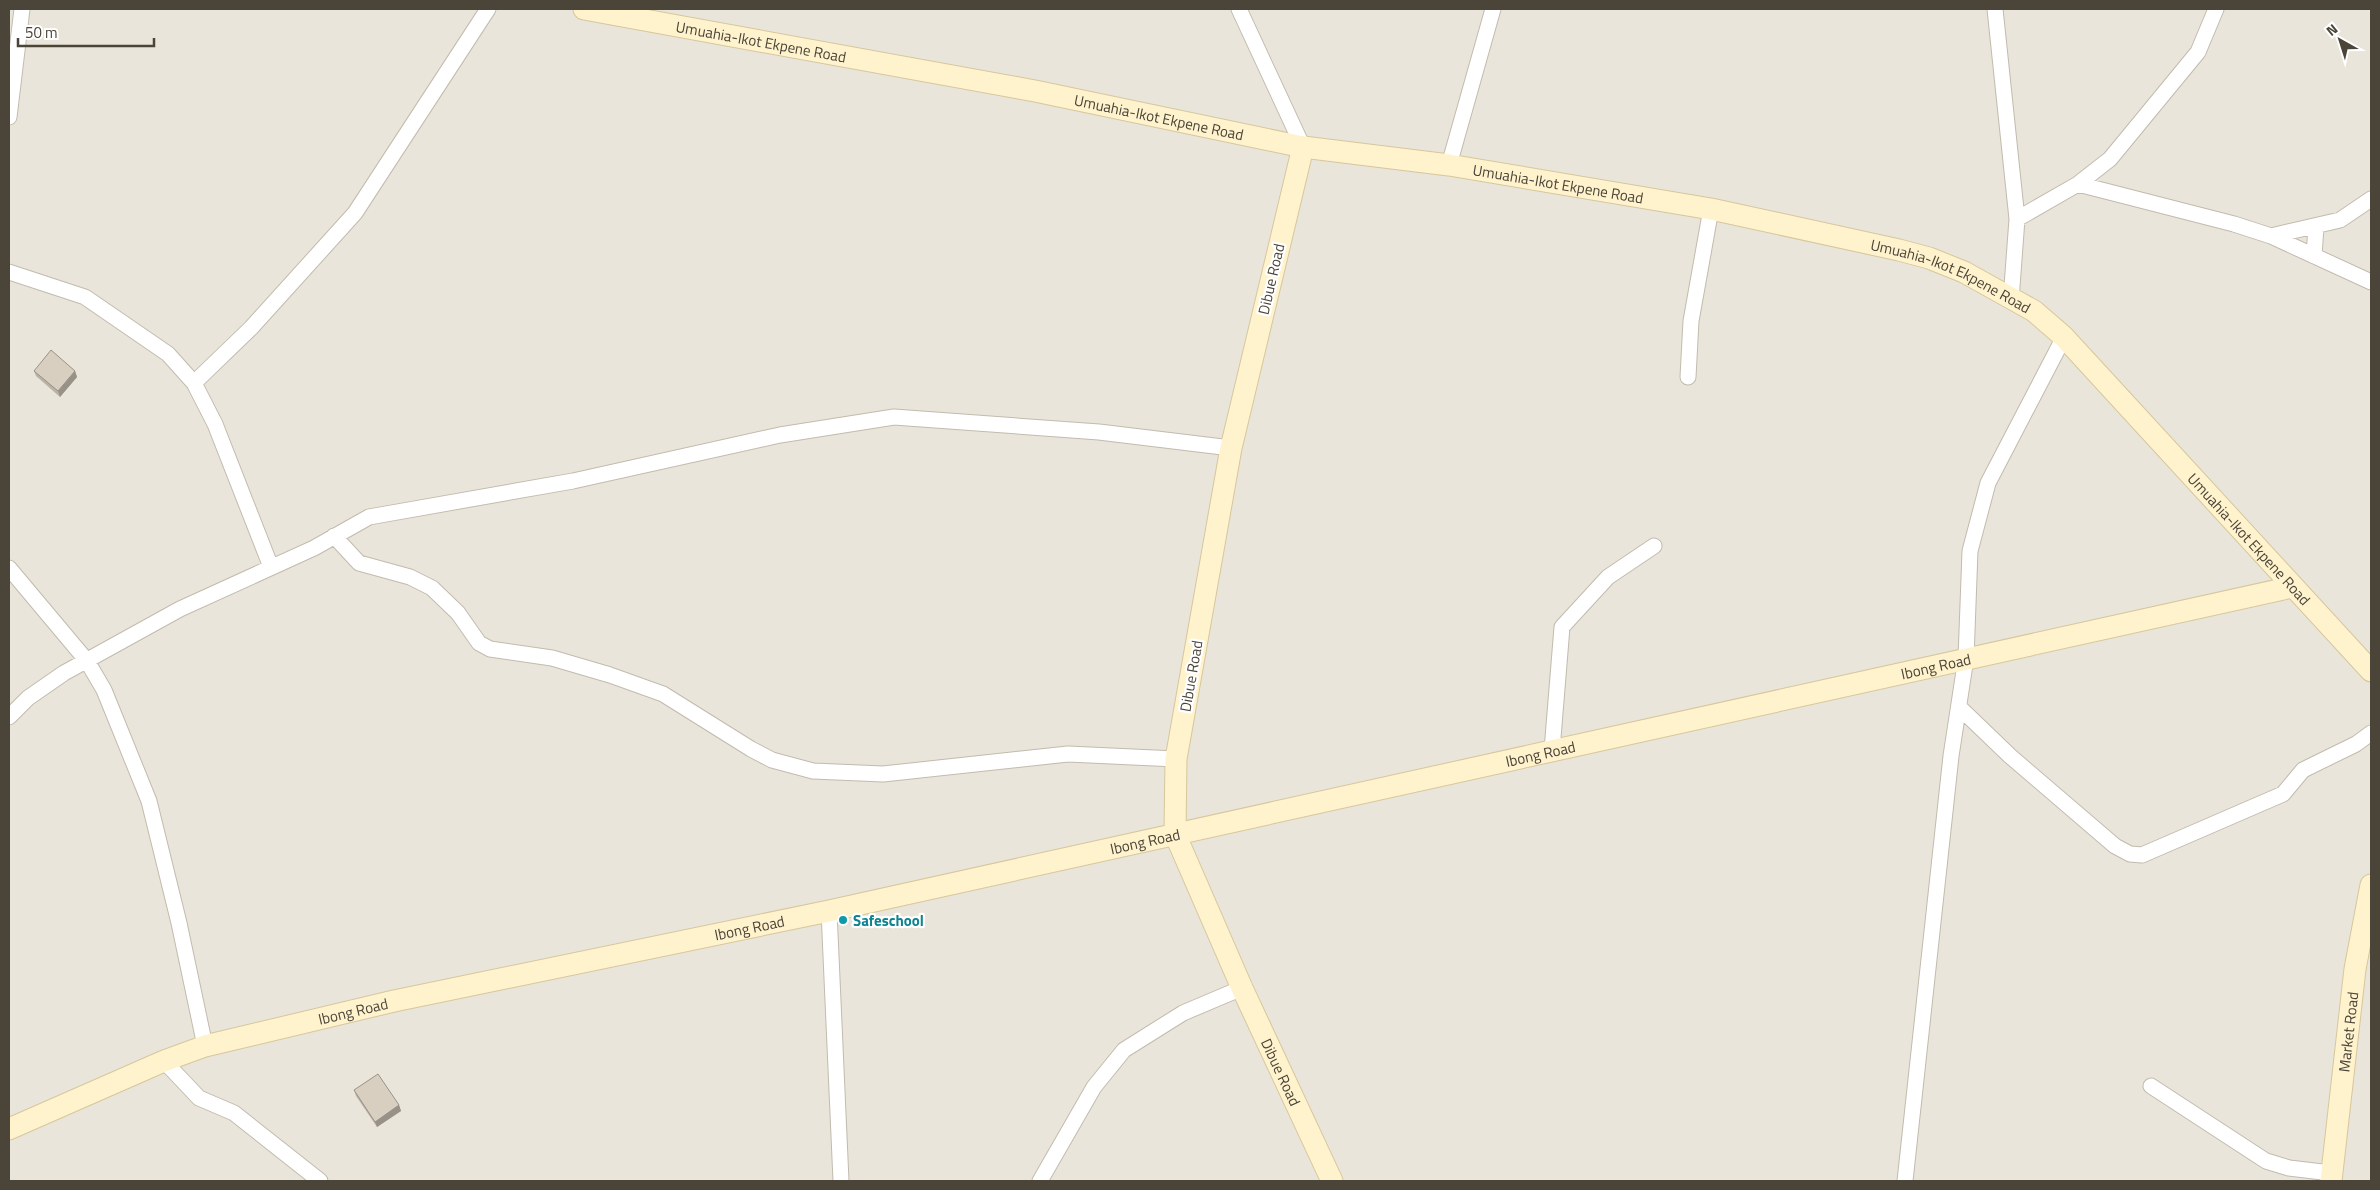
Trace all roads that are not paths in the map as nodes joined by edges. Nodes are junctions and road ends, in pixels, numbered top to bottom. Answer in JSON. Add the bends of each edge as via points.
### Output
{"nodes":[{"id":1,"x":22,"y":9,"type":"edge"},
{"id":2,"x":488,"y":9,"type":"edge"},
{"id":3,"x":584,"y":9,"type":"edge"},
{"id":4,"x":1239,"y":9,"type":"edge"},
{"id":5,"x":1493,"y":9,"type":"edge"},
{"id":6,"x":1995,"y":9,"type":"edge"},
{"id":7,"x":2216,"y":9,"type":"edge"},
{"id":8,"x":9,"y":117,"type":"edge"},
{"id":9,"x":1303,"y":147,"type":"junction"},
{"id":10,"x":1450,"y":166,"type":"junction"},
{"id":11,"x":2078,"y":184,"type":"junction"},
{"id":12,"x":2371,"y":199,"type":"edge"},
{"id":13,"x":1711,"y":209,"type":"junction"},
{"id":14,"x":2017,"y":219,"type":"junction"},
{"id":15,"x":2316,"y":227,"type":"junction"},
{"id":16,"x":2271,"y":236,"type":"junction"},
{"id":17,"x":2314,"y":256,"type":"junction"},
{"id":18,"x":9,"y":272,"type":"edge"},
{"id":19,"x":2371,"y":282,"type":"edge"},
{"id":20,"x":2011,"y":300,"type":"junction"},
{"id":21,"x":2064,"y":337,"type":"junction"},
{"id":22,"x":1688,"y":378,"type":"dead end"},
{"id":23,"x":194,"y":383,"type":"junction"},
{"id":24,"x":1231,"y":448,"type":"junction"},
{"id":25,"x":334,"y":536,"type":"junction"},
{"id":26,"x":1654,"y":546,"type":"dead end"},
{"id":27,"x":271,"y":567,"type":"junction"},
{"id":28,"x":9,"y":568,"type":"edge"},
{"id":29,"x":2292,"y":587,"type":"junction"},
{"id":30,"x":1966,"y":658,"type":"junction"},
{"id":31,"x":87,"y":661,"type":"junction"},
{"id":32,"x":2371,"y":671,"type":"edge"},
{"id":33,"x":1960,"y":707,"type":"junction"},
{"id":34,"x":9,"y":717,"type":"edge"},
{"id":35,"x":2371,"y":734,"type":"edge"},
{"id":36,"x":1552,"y":750,"type":"junction"},
{"id":37,"x":1176,"y":759,"type":"junction"},
{"id":38,"x":1175,"y":834,"type":"junction"},
{"id":39,"x":2371,"y":885,"type":"edge"},
{"id":40,"x":829,"y":911,"type":"junction"},
{"id":41,"x":1242,"y":988,"type":"junction"},
{"id":42,"x":204,"y":1046,"type":"junction"},
{"id":43,"x":164,"y":1061,"type":"junction"},
{"id":44,"x":2151,"y":1086,"type":"dead end"},
{"id":45,"x":9,"y":1129,"type":"edge"},
{"id":46,"x":2331,"y":1177,"type":"edge"},
{"id":47,"x":320,"y":1181,"type":"edge"},
{"id":48,"x":841,"y":1181,"type":"edge"},
{"id":49,"x":1040,"y":1181,"type":"edge"},
{"id":50,"x":1332,"y":1181,"type":"edge"},
{"id":51,"x":1905,"y":1181,"type":"edge"}],
"edges":[{"from":1,"to":8,"type":"street"},
{"from":2,"to":23,"type":"street","via":[[355,213],[251,328]]},
{"from":3,"to":9,"type":"street","name":"Umuahia-Ikot Ekpene Road","via":[[1035,92]]},
{"from":4,"to":9,"type":"street"},
{"from":5,"to":10,"type":"street"},
{"from":6,"to":14,"type":"street"},
{"from":7,"to":11,"type":"street","via":[[2198,52],[2110,159]]},
{"from":9,"to":10,"type":"street","name":"Umuahia-Ikot Ekpene Road"},
{"from":9,"to":24,"type":"street","name":"Dibue Road"},
{"from":10,"to":13,"type":"street","name":"Umuahia-Ikot Ekpene Road"},
{"from":11,"to":14,"type":"street"},
{"from":11,"to":16,"type":"street"},
{"from":12,"to":15,"type":"street","via":[[2340,220]]},
{"from":13,"to":20,"type":"street","name":"Umuahia-Ikot Ekpene Road","via":[[1929,258],[1964,272]]},
{"from":13,"to":22,"type":"street","via":[[1691,321]]},
{"from":14,"to":20,"type":"street"},
{"from":15,"to":16,"type":"street"},
{"from":15,"to":17,"type":"street"},
{"from":16,"to":17,"type":"street"},
{"from":17,"to":19,"type":"street"},
{"from":18,"to":23,"type":"street","via":[[85,297],[168,354]]},
{"from":20,"to":21,"type":"street","name":"Umuahia-Ikot Ekpene Road","via":[[2034,311]]},
{"from":21,"to":29,"type":"street","name":"Umuahia-Ikot Ekpene Road"},
{"from":21,"to":30,"type":"street","via":[[1988,483],[1981,504],[1970,551]]},
{"from":23,"to":27,"type":"street","via":[[215,424]]},
{"from":24,"to":25,"type":"street","via":[[1099,432],[894,417],[780,435],[573,481],[369,517]]},
{"from":24,"to":37,"type":"street","name":"Dibue Road"},
{"from":25,"to":27,"type":"street"},
{"from":25,"to":37,"type":"street","via":[[359,563],[410,577],[432,588],[458,613],[479,643],[490,649],[552,658],[663,694],[772,760],[813,771],[883,774],[1068,754]]},
{"from":26,"to":36,"type":"street","via":[[1608,577],[1562,627]]},
{"from":27,"to":31,"type":"street","via":[[180,610]]},
{"from":28,"to":31,"type":"street"},
{"from":29,"to":30,"type":"street","name":"Ibong Road"},
{"from":29,"to":32,"type":"street","name":"Umuahia-Ikot Ekpene Road"},
{"from":30,"to":33,"type":"street"},
{"from":30,"to":36,"type":"street","name":"Ibong Road"},
{"from":31,"to":34,"type":"street","via":[[28,698]]},
{"from":31,"to":42,"type":"street","via":[[104,690],[149,801],[179,923]]},
{"from":33,"to":35,"type":"street","via":[[2010,756],[2115,846],[2130,854],[2142,855],[2283,794],[2303,770]]},
{"from":33,"to":51,"type":"street","via":[[1951,756]]},
{"from":36,"to":38,"type":"street","name":"Ibong Road"},
{"from":37,"to":38,"type":"street","name":"Dibue Road"},
{"from":38,"to":40,"type":"street","name":"Ibong Road"},
{"from":38,"to":41,"type":"street","name":"Dibue Road"},
{"from":39,"to":46,"type":"street","name":"Market Road","via":[[2356,969]]},
{"from":40,"to":42,"type":"street","name":"Ibong Road","via":[[394,1001]]},
{"from":40,"to":48,"type":"street"},
{"from":41,"to":49,"type":"street","via":[[1183,1014],[1124,1050],[1094,1086]]},
{"from":41,"to":50,"type":"street","name":"Dibue Road"},
{"from":42,"to":43,"type":"street","name":"Ibong Road"},
{"from":43,"to":45,"type":"street","name":"Ibong Road"},
{"from":43,"to":47,"type":"street","via":[[198,1098],[234,1113]]},
{"from":44,"to":46,"type":"street","via":[[2266,1160]]}]}
